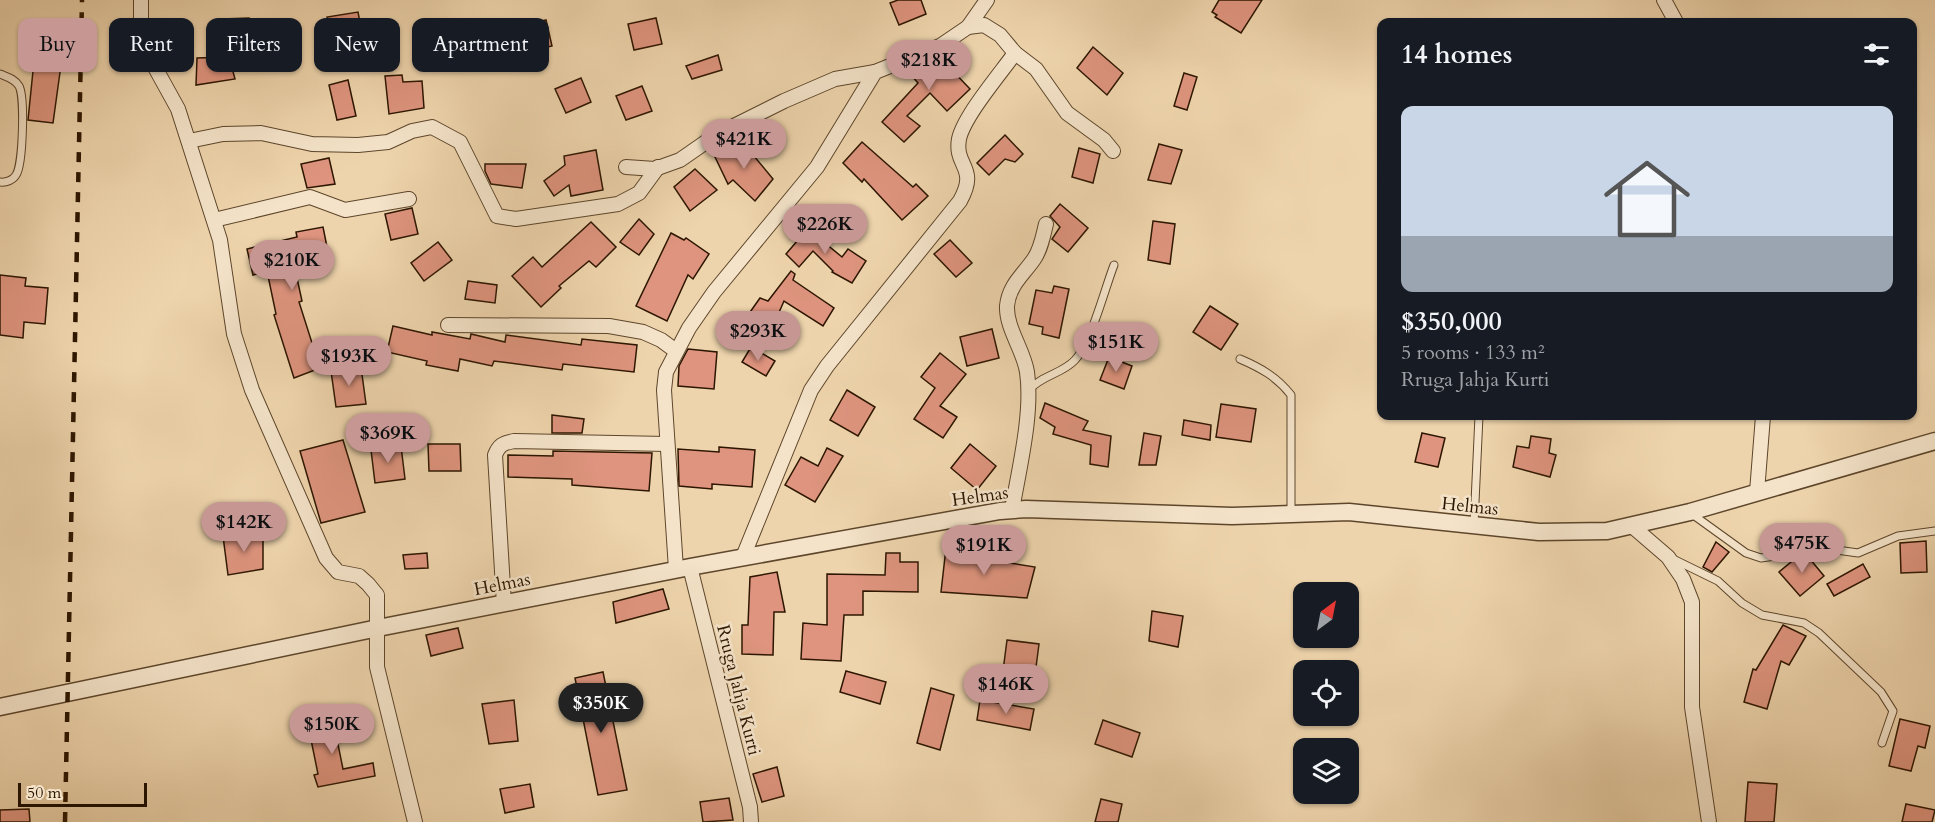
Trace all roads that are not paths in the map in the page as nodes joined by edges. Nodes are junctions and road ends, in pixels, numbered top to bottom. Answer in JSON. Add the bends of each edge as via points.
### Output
{"nodes":[{"id":1,"x":141,"y":0,"type":"edge"},
{"id":2,"x":987,"y":0,"type":"edge"},
{"id":3,"x":1664,"y":0,"type":"edge"},
{"id":4,"x":1674,"y":18,"type":"edge"},
{"id":5,"x":968,"y":27,"type":"junction"},
{"id":6,"x":1015,"y":53,"type":"junction"},
{"id":7,"x":875,"y":72,"type":"junction"},
{"id":8,"x":0,"y":74,"type":"edge"},
{"id":9,"x":189,"y":141,"type":"junction"},
{"id":10,"x":1113,"y":151,"type":"dead end"},
{"id":11,"x":626,"y":167,"type":"dead end"},
{"id":12,"x":658,"y":167,"type":"junction"},
{"id":13,"x":0,"y":182,"type":"edge"},
{"id":14,"x":410,"y":199,"type":"dead end"},
{"id":15,"x":214,"y":220,"type":"junction"},
{"id":16,"x":1046,"y":224,"type":"dead end"},
{"id":17,"x":1114,"y":265,"type":"dead end"},
{"id":18,"x":448,"y":325,"type":"dead end"},
{"id":19,"x":676,"y":351,"type":"junction"},
{"id":20,"x":1240,"y":359,"type":"dead end"},
{"id":21,"x":1029,"y":390,"type":"junction"},
{"id":22,"x":1479,"y":420,"type":"edge"},
{"id":23,"x":1763,"y":420,"type":"edge"},
{"id":24,"x":1935,"y":441,"type":"edge"},
{"id":25,"x":667,"y":444,"type":"junction"},
{"id":26,"x":1757,"y":492,"type":"junction"},
{"id":27,"x":1012,"y":510,"type":"junction"},
{"id":28,"x":1690,"y":512,"type":"junction"},
{"id":29,"x":1291,"y":514,"type":"junction"},
{"id":30,"x":1473,"y":526,"type":"junction"},
{"id":31,"x":1632,"y":526,"type":"junction"},
{"id":32,"x":1935,"y":531,"type":"edge"},
{"id":33,"x":743,"y":557,"type":"junction"},
{"id":34,"x":1668,"y":557,"type":"junction"},
{"id":35,"x":683,"y":568,"type":"junction"},
{"id":36,"x":504,"y":604,"type":"junction"},
{"id":37,"x":378,"y":628,"type":"junction"},
{"id":38,"x":0,"y":707,"type":"edge"},
{"id":39,"x":1882,"y":743,"type":"dead end"},
{"id":40,"x":415,"y":822,"type":"edge"},
{"id":41,"x":751,"y":822,"type":"edge"},
{"id":42,"x":1709,"y":822,"type":"edge"}],
"edges":[{"from":1,"to":9,"type":"street","via":[[141,33],[146,51],[178,109]]},
{"from":2,"to":5,"type":"street"},
{"from":3,"to":4,"type":"street"},
{"from":5,"to":6,"type":"street","via":[[984,25],[1000,35]]},
{"from":5,"to":7,"type":"street","via":[[940,46]]},
{"from":6,"to":10,"type":"street","via":[[1036,69],[1067,113]]},
{"from":6,"to":33,"type":"street","via":[[964,126],[959,154],[969,176],[966,190],[811,390]]},
{"from":7,"to":12,"type":"street","via":[[835,79],[784,101],[716,135],[680,160]]},
{"from":7,"to":19,"type":"street","name":"Rruga Jahja Kurti","via":[[817,167],[714,292]]},
{"from":8,"to":13,"type":"lane","via":[[14,80],[20,88],[22,110],[20,167],[15,177]]},
{"from":9,"to":12,"type":"street","via":[[223,134],[261,133],[312,144],[358,145],[388,142],[412,131],[432,128],[460,142],[497,216],[516,219],[618,204],[639,193]]},
{"from":9,"to":15,"type":"street"},
{"from":11,"to":12,"type":"street"},
{"from":14,"to":15,"type":"street","via":[[345,210],[310,197]]},
{"from":15,"to":37,"type":"street","via":[[224,257],[234,334],[252,390],[326,558],[338,572],[359,576],[377,595]]},
{"from":16,"to":21,"type":"street","via":[[1041,246],[1010,292],[1007,308],[1027,369]]},
{"from":17,"to":21,"type":"lane","via":[[1077,358],[1062,371],[1038,380]]},
{"from":18,"to":19,"type":"street","via":[[609,327],[643,332]]},
{"from":19,"to":25,"type":"street","name":"Rruga Jahja Kurti","via":[[666,372],[664,390]]},
{"from":20,"to":29,"type":"lane","via":[[1280,381],[1291,395]]},
{"from":21,"to":27,"type":"street"},
{"from":22,"to":30,"type":"lane"},
{"from":23,"to":26,"type":"street"},
{"from":24,"to":26,"type":"street","name":"Helmas"},
{"from":25,"to":35,"type":"street","name":"Rruga Jahja Kurti"},
{"from":25,"to":36,"type":"street","via":[[514,441],[497,448]]},
{"from":26,"to":28,"type":"street","name":"Helmas"},
{"from":27,"to":29,"type":"street","name":"Helmas"},
{"from":27,"to":33,"type":"street","name":"Helmas"},
{"from":28,"to":31,"type":"street","name":"Helmas"},
{"from":28,"to":32,"type":"lane","via":[[1746,554],[1761,558],[1816,546],[1858,554],[1898,536]]},
{"from":29,"to":30,"type":"street","name":"Helmas","via":[[1349,512]]},
{"from":30,"to":31,"type":"street","name":"Helmas","via":[[1539,532],[1607,531]]},
{"from":31,"to":34,"type":"street"},
{"from":33,"to":35,"type":"street","name":"Helmas"},
{"from":34,"to":39,"type":"lane","via":[[1718,581],[1762,615],[1804,623],[1819,633],[1881,692],[1893,711]]},
{"from":34,"to":42,"type":"street","via":[[1692,602],[1692,707]]},
{"from":35,"to":36,"type":"street","name":"Helmas"},
{"from":35,"to":41,"type":"street","name":"Rruga Jahja Kurti"},
{"from":36,"to":37,"type":"street","name":"Helmas"},
{"from":37,"to":38,"type":"street","name":"Helmas"},
{"from":37,"to":40,"type":"street","via":[[377,667]]}]}
